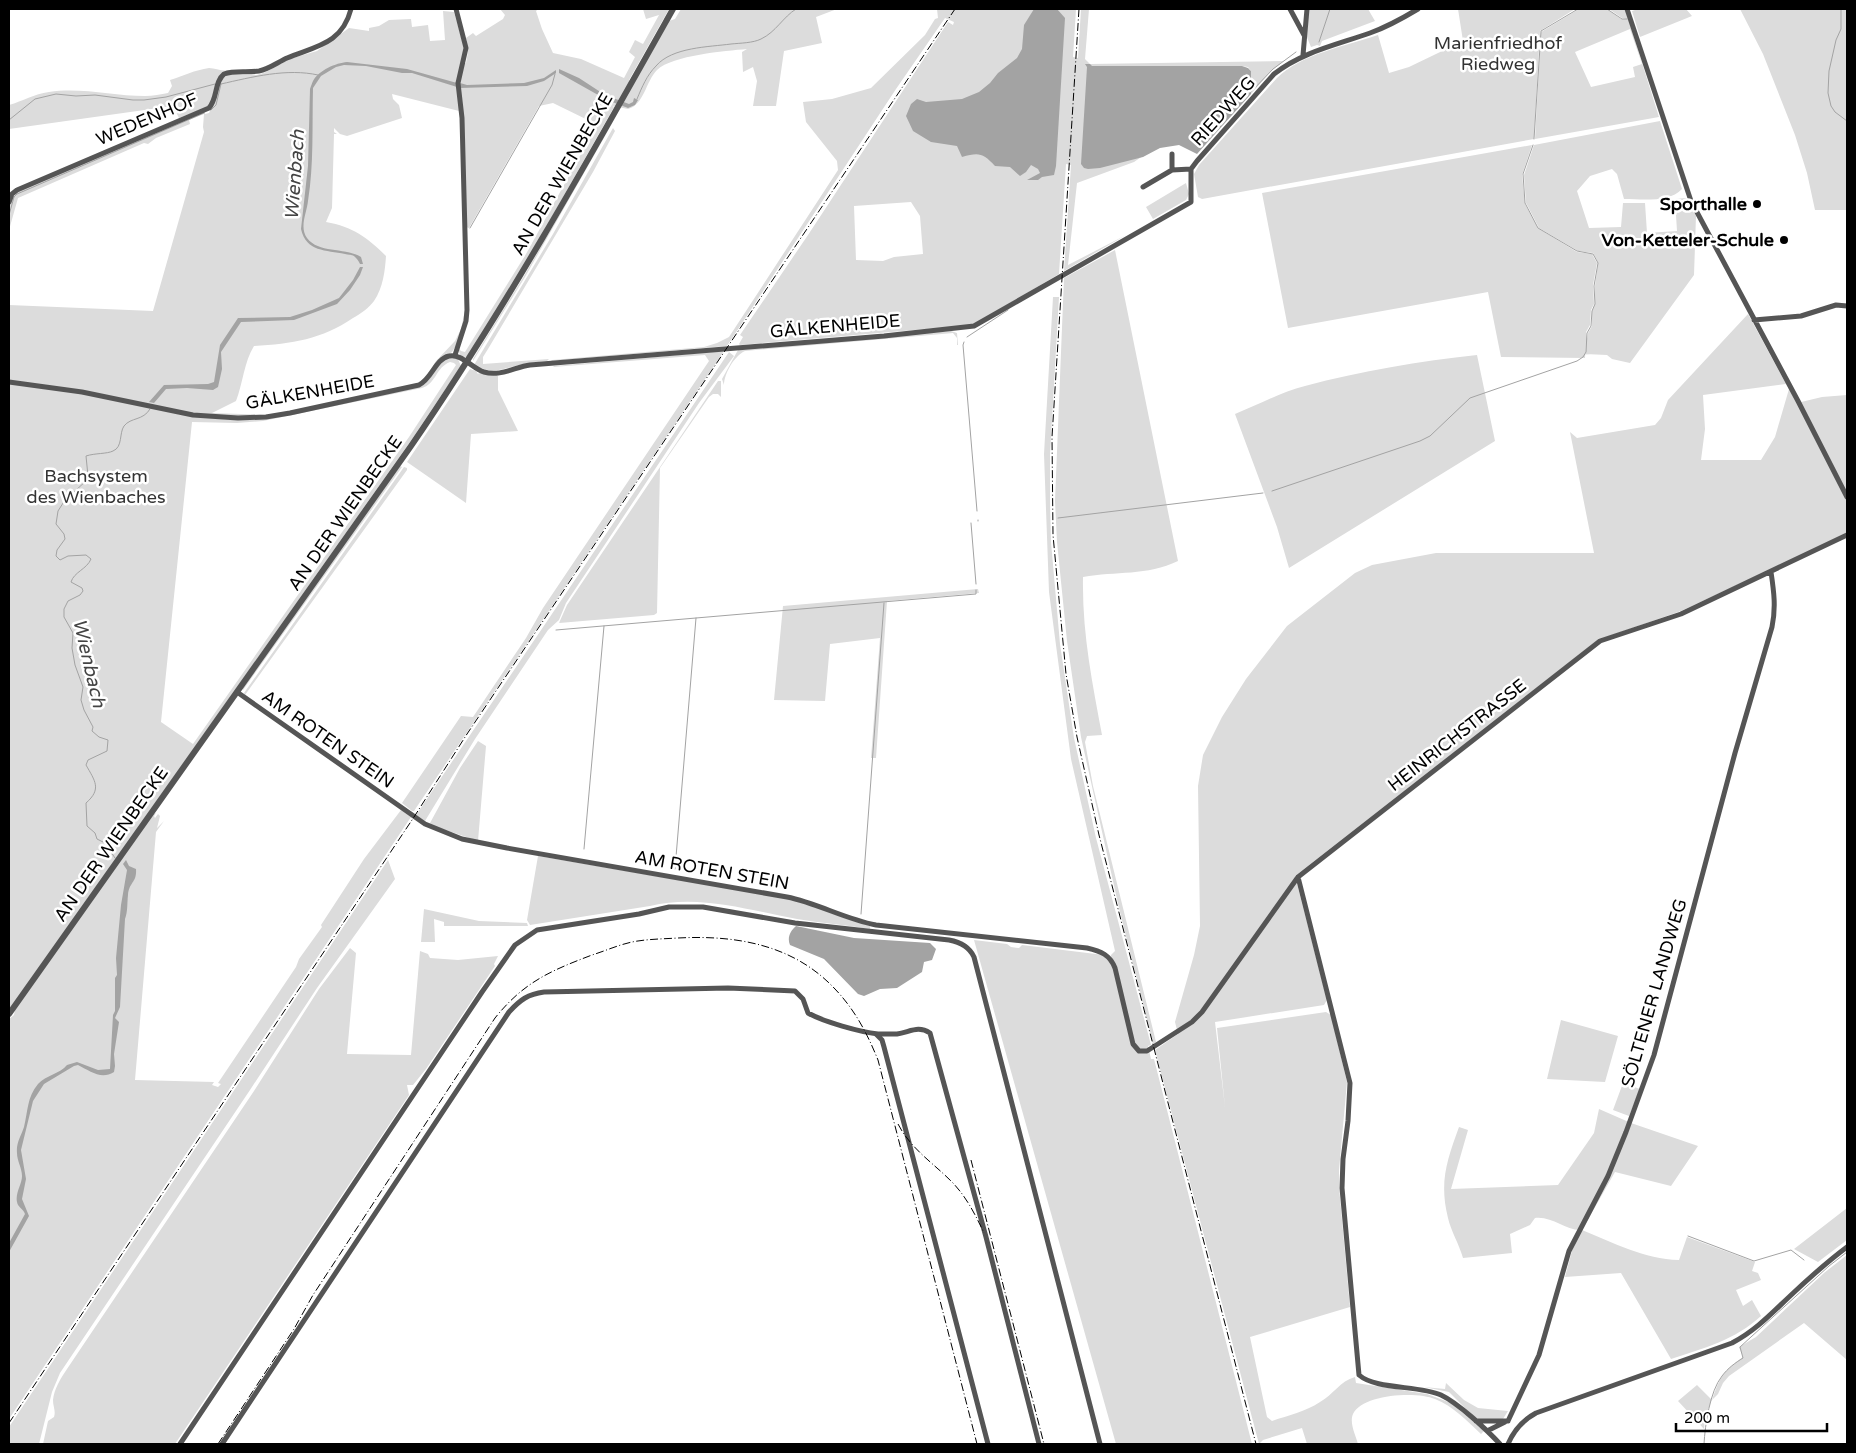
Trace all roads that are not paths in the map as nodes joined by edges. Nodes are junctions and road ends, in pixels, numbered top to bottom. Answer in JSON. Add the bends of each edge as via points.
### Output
{"nodes":[{"id":1,"x":351,"y":9,"type":"edge"},
{"id":2,"x":456,"y":9,"type":"edge"},
{"id":3,"x":673,"y":9,"type":"edge"},
{"id":4,"x":1290,"y":9,"type":"edge"},
{"id":5,"x":1307,"y":9,"type":"edge"},
{"id":6,"x":1418,"y":9,"type":"edge"},
{"id":7,"x":1627,"y":9,"type":"edge"},
{"id":8,"x":1304,"y":36,"type":"junction"},
{"id":9,"x":1305,"y":44,"type":"junction"},
{"id":10,"x":1311,"y":53,"type":"junction"},
{"id":11,"x":1303,"y":56,"type":"junction"},
{"id":12,"x":1172,"y":154,"type":"dead end"},
{"id":13,"x":1192,"y":169,"type":"junction"},
{"id":14,"x":1172,"y":170,"type":"junction"},
{"id":15,"x":1144,"y":187,"type":"dead end"},
{"id":16,"x":10,"y":193,"type":"edge"},
{"id":17,"x":9,"y":202,"type":"edge"},
{"id":18,"x":1191,"y":202,"type":"joint"},
{"id":19,"x":1847,"y":306,"type":"edge"},
{"id":20,"x":1754,"y":320,"type":"junction"},
{"id":21,"x":455,"y":355,"type":"junction"},
{"id":22,"x":467,"y":363,"type":"junction"},
{"id":23,"x":9,"y":382,"type":"edge"},
{"id":24,"x":1847,"y":497,"type":"edge"},
{"id":25,"x":1847,"y":535,"type":"edge"},
{"id":26,"x":1771,"y":572,"type":"junction"},
{"id":27,"x":237,"y":692,"type":"junction"},
{"id":28,"x":1298,"y":877,"type":"junction"},
{"id":29,"x":9,"y":1014,"type":"edge"},
{"id":30,"x":876,"y":1034,"type":"junction"},
{"id":31,"x":894,"y":1034,"type":"junction"},
{"id":32,"x":884,"y":1047,"type":"junction"},
{"id":33,"x":1153,"y":1048,"type":"joint"},
{"id":34,"x":1847,"y":1246,"type":"edge"},
{"id":35,"x":1474,"y":1421,"type":"junction"},
{"id":36,"x":1508,"y":1421,"type":"junction"},
{"id":37,"x":1488,"y":1431,"type":"junction"},
{"id":38,"x":1512,"y":1434,"type":"junction"},
{"id":39,"x":180,"y":1444,"type":"edge"},
{"id":40,"x":222,"y":1444,"type":"edge"},
{"id":41,"x":988,"y":1444,"type":"edge"},
{"id":42,"x":1039,"y":1444,"type":"edge"},
{"id":43,"x":1100,"y":1444,"type":"edge"},
{"id":44,"x":1500,"y":1444,"type":"edge"},
{"id":45,"x":1508,"y":1444,"type":"edge"}],
"edges":[{"from":1,"to":16,"type":"street","name":"WEDENHOF","via":[[343,29],[315,49],[261,70],[221,76],[215,100],[209,108]]},
{"from":2,"to":21,"type":"street","via":[[466,48],[458,89],[462,118],[467,310]]},
{"from":3,"to":22,"type":"street","name":"AN DER WIENBECKE","via":[[531,259]]},
{"from":4,"to":8,"type":"street"},
{"from":5,"to":8,"type":"street"},
{"from":6,"to":10,"type":"street","name":"RIEDWEG","via":[[1394,23]]},
{"from":7,"to":20,"type":"street","via":[[1687,192]]},
{"from":8,"to":9,"type":"street"},
{"from":9,"to":10,"type":"street"},
{"from":9,"to":11,"type":"street"},
{"from":10,"to":11,"type":"street","name":"RIEDWEG"},
{"from":11,"to":13,"type":"street","name":"RIEDWEG","via":[[1274,74]]},
{"from":12,"to":14,"type":"street"},
{"from":13,"to":14,"type":"street"},
{"from":13,"to":18,"type":"street","name":"RIEDWEG"},
{"from":14,"to":15,"type":"street"},
{"from":16,"to":17,"type":"street","name":"WEDENHOF"},
{"from":18,"to":22,"type":"street","name":"GÄLKENHEIDE","via":[[974,326],[530,364],[492,374]]},
{"from":19,"to":20,"type":"street","via":[[1836,305],[1801,316]]},
{"from":20,"to":24,"type":"street"},
{"from":21,"to":22,"type":"street","name":"GÄLKENHEIDE"},
{"from":21,"to":23,"type":"street","name":"GÄLKENHEIDE","via":[[442,360],[428,380],[419,385],[266,418],[193,415],[82,392]]},
{"from":22,"to":27,"type":"street","name":"AN DER WIENBECKE"},
{"from":25,"to":26,"type":"street","name":"HEINRICHSTRASSE"},
{"from":26,"to":28,"type":"street","name":"HEINRICHSTRASSE","via":[[1681,614],[1600,641]]},
{"from":26,"to":36,"type":"street","name":"SÖLTENER LANDWEG","via":[[1775,599],[1772,627],[1737,743],[1654,1055],[1608,1176],[1569,1250],[1541,1349]]},
{"from":27,"to":29,"type":"street","name":"AN DER WIENBECKE"},
{"from":27,"to":33,"type":"street","name":"AM ROTEN STEIN","via":[[425,824],[462,839],[777,895],[876,925],[1102,952],[1115,968],[1133,1044],[1141,1051]]},
{"from":28,"to":33,"type":"street","name":"HEINRICHSTRASSE","via":[[1202,1012]]},
{"from":28,"to":35,"type":"street","via":[[1350,1083],[1342,1188],[1359,1375],[1364,1380],[1441,1395]]},
{"from":30,"to":31,"type":"street"},
{"from":30,"to":32,"type":"street"},
{"from":30,"to":40,"type":"street","via":[[816,1018],[808,1013],[799,994],[789,989],[544,992],[526,996],[510,1012]]},
{"from":31,"to":32,"type":"street"},
{"from":31,"to":42,"type":"street","via":[[922,1030],[933,1038]]},
{"from":32,"to":41,"type":"street"},
{"from":34,"to":38,"type":"street","via":[[1745,1336],[1536,1413]]},
{"from":35,"to":36,"type":"street"},
{"from":35,"to":37,"type":"street"},
{"from":36,"to":37,"type":"street"},
{"from":36,"to":38,"type":"street"},
{"from":37,"to":44,"type":"street"},
{"from":38,"to":45,"type":"street"},
{"from":39,"to":43,"type":"street","via":[[515,945],[540,928],[669,907],[703,907],[795,923],[948,940],[970,950]]}]}
